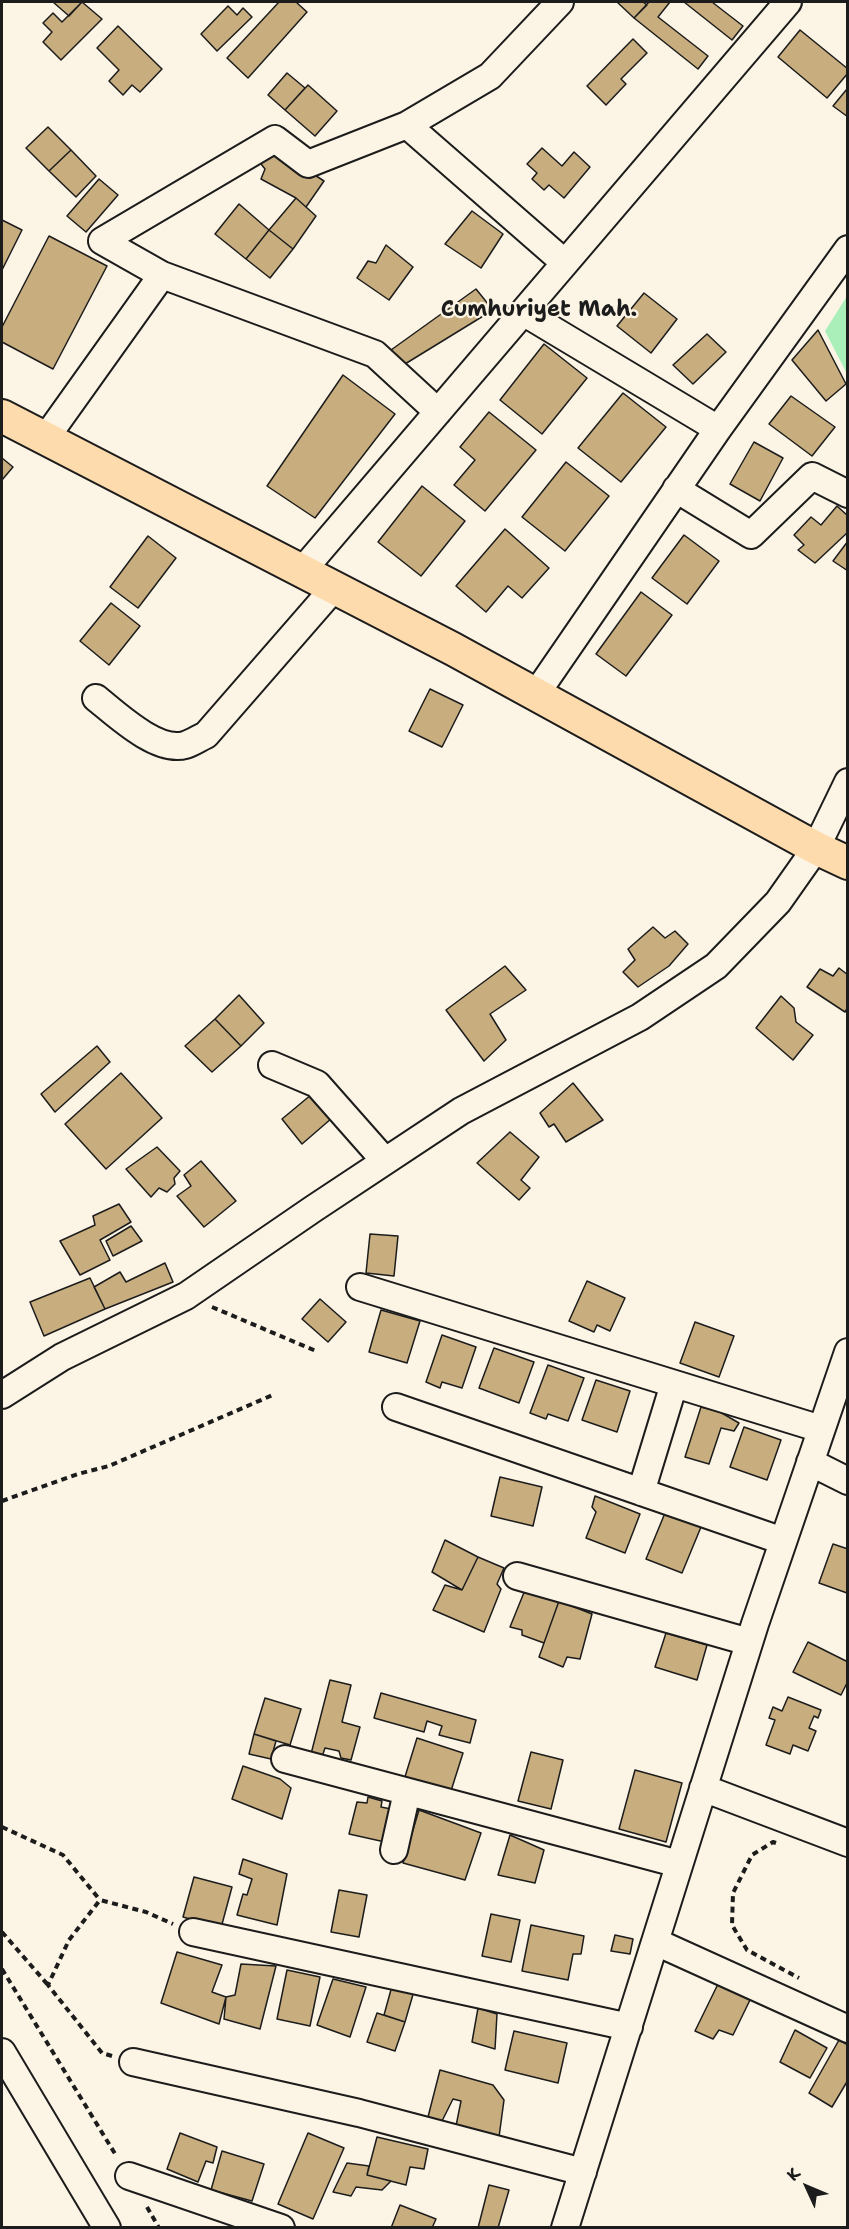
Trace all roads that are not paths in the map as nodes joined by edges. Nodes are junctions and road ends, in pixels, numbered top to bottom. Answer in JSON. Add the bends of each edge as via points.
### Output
{"nodes":[{"id":1,"x":560,"y":2,"type":"edge"},
{"id":2,"x":788,"y":2,"type":"edge"},
{"id":3,"x":407,"y":125,"type":"junction"},
{"id":4,"x":848,"y":249,"type":"edge"},
{"id":5,"x":565,"y":263,"type":"junction"},
{"id":6,"x":162,"y":275,"type":"junction"},
{"id":7,"x":524,"y":312,"type":"junction"},
{"id":8,"x":438,"y":412,"type":"junction"},
{"id":9,"x":2,"y":416,"type":"edge"},
{"id":10,"x":718,"y":429,"type":"junction"},
{"id":11,"x":45,"y":439,"type":"junction"},
{"id":12,"x":676,"y":489,"type":"junction"},
{"id":13,"x":848,"y":495,"type":"edge"},
{"id":14,"x":302,"y":571,"type":"junction"},
{"id":15,"x":334,"y":588,"type":"junction"},
{"id":16,"x":536,"y":694,"type":"junction"},
{"id":17,"x":96,"y":698,"type":"dead end"},
{"id":18,"x":848,"y":782,"type":"edge"},
{"id":19,"x":816,"y":848,"type":"junction"},
{"id":20,"x":848,"y":863,"type":"edge"},
{"id":21,"x":272,"y":1065,"type":"dead end"},
{"id":22,"x":385,"y":1161,"type":"junction"},
{"id":23,"x":360,"y":1287,"type":"dead end"},
{"id":24,"x":848,"y":1352,"type":"edge"},
{"id":25,"x":674,"y":1384,"type":"junction"},
{"id":26,"x":2,"y":1395,"type":"edge"},
{"id":27,"x":396,"y":1407,"type":"dead end"},
{"id":28,"x":821,"y":1429,"type":"junction"},
{"id":29,"x":810,"y":1462,"type":"junction"},
{"id":30,"x":848,"y":1481,"type":"edge"},
{"id":31,"x":641,"y":1492,"type":"junction"},
{"id":32,"x":783,"y":1541,"type":"junction"},
{"id":33,"x":517,"y":1576,"type":"dead end"},
{"id":34,"x":749,"y":1642,"type":"junction"},
{"id":35,"x":285,"y":1759,"type":"dead end"},
{"id":36,"x":703,"y":1788,"type":"junction"},
{"id":37,"x":407,"y":1792,"type":"junction"},
{"id":38,"x":848,"y":1843,"type":"edge"},
{"id":39,"x":394,"y":1850,"type":"dead end"},
{"id":40,"x":679,"y":1864,"type":"junction"},
{"id":41,"x":193,"y":1932,"type":"road end"},
{"id":42,"x":656,"y":1942,"type":"junction"},
{"id":43,"x":629,"y":2027,"type":"junction"},
{"id":44,"x":848,"y":2029,"type":"edge"},
{"id":45,"x":2,"y":2052,"type":"edge"},
{"id":46,"x":133,"y":2062,"type":"road end"},
{"id":47,"x":583,"y":2172,"type":"junction"},
{"id":48,"x":129,"y":2176,"type":"road end"},
{"id":49,"x":107,"y":2228,"type":"edge"},
{"id":50,"x":281,"y":2228,"type":"edge"},
{"id":51,"x":566,"y":2228,"type":"edge"}],
"edges":[{"from":1,"to":3,"type":"street","via":[[490,75]]},
{"from":2,"to":5,"type":"street"},
{"from":3,"to":5,"type":"street"},
{"from":3,"to":6,"type":"street","via":[[308,164],[275,139],[102,241]]},
{"from":4,"to":10,"type":"street"},
{"from":5,"to":7,"type":"street"},
{"from":6,"to":8,"type":"street","via":[[375,354]]},
{"from":6,"to":11,"type":"street"},
{"from":7,"to":8,"type":"street"},
{"from":7,"to":10,"type":"street"},
{"from":8,"to":14,"type":"street"},
{"from":9,"to":11,"type":"main road"},
{"from":10,"to":12,"type":"street"},
{"from":11,"to":14,"type":"main road"},
{"from":12,"to":13,"type":"street","via":[[751,535],[812,476]]},
{"from":12,"to":16,"type":"street"},
{"from":14,"to":15,"type":"main road"},
{"from":15,"to":16,"type":"main road"},
{"from":15,"to":17,"type":"street","via":[[206,735],[183,746],[159,743],[134,729]]},
{"from":16,"to":19,"type":"main road"},
{"from":18,"to":19,"type":"street"},
{"from":19,"to":20,"type":"main road"},
{"from":19,"to":22,"type":"street","via":[[778,902],[716,966],[640,1017],[461,1111]]},
{"from":21,"to":22,"type":"street","via":[[317,1084]]},
{"from":22,"to":26,"type":"street","via":[[186,1296],[62,1357]]},
{"from":23,"to":25,"type":"street"},
{"from":24,"to":28,"type":"street"},
{"from":25,"to":28,"type":"street"},
{"from":25,"to":31,"type":"street"},
{"from":27,"to":31,"type":"street"},
{"from":28,"to":29,"type":"street"},
{"from":29,"to":30,"type":"street"},
{"from":29,"to":32,"type":"street"},
{"from":31,"to":32,"type":"street"},
{"from":32,"to":34,"type":"street"},
{"from":33,"to":34,"type":"street"},
{"from":34,"to":36,"type":"street"},
{"from":35,"to":37,"type":"street"},
{"from":36,"to":38,"type":"street"},
{"from":36,"to":40,"type":"street"},
{"from":37,"to":39,"type":"street"},
{"from":37,"to":40,"type":"street"},
{"from":40,"to":42,"type":"street"},
{"from":41,"to":43,"type":"street"},
{"from":42,"to":43,"type":"street"},
{"from":42,"to":44,"type":"street"},
{"from":43,"to":47,"type":"street"},
{"from":45,"to":49,"type":"street"},
{"from":46,"to":47,"type":"street","via":[[359,2113]]},
{"from":47,"to":51,"type":"street"},
{"from":48,"to":50,"type":"street"}]}
